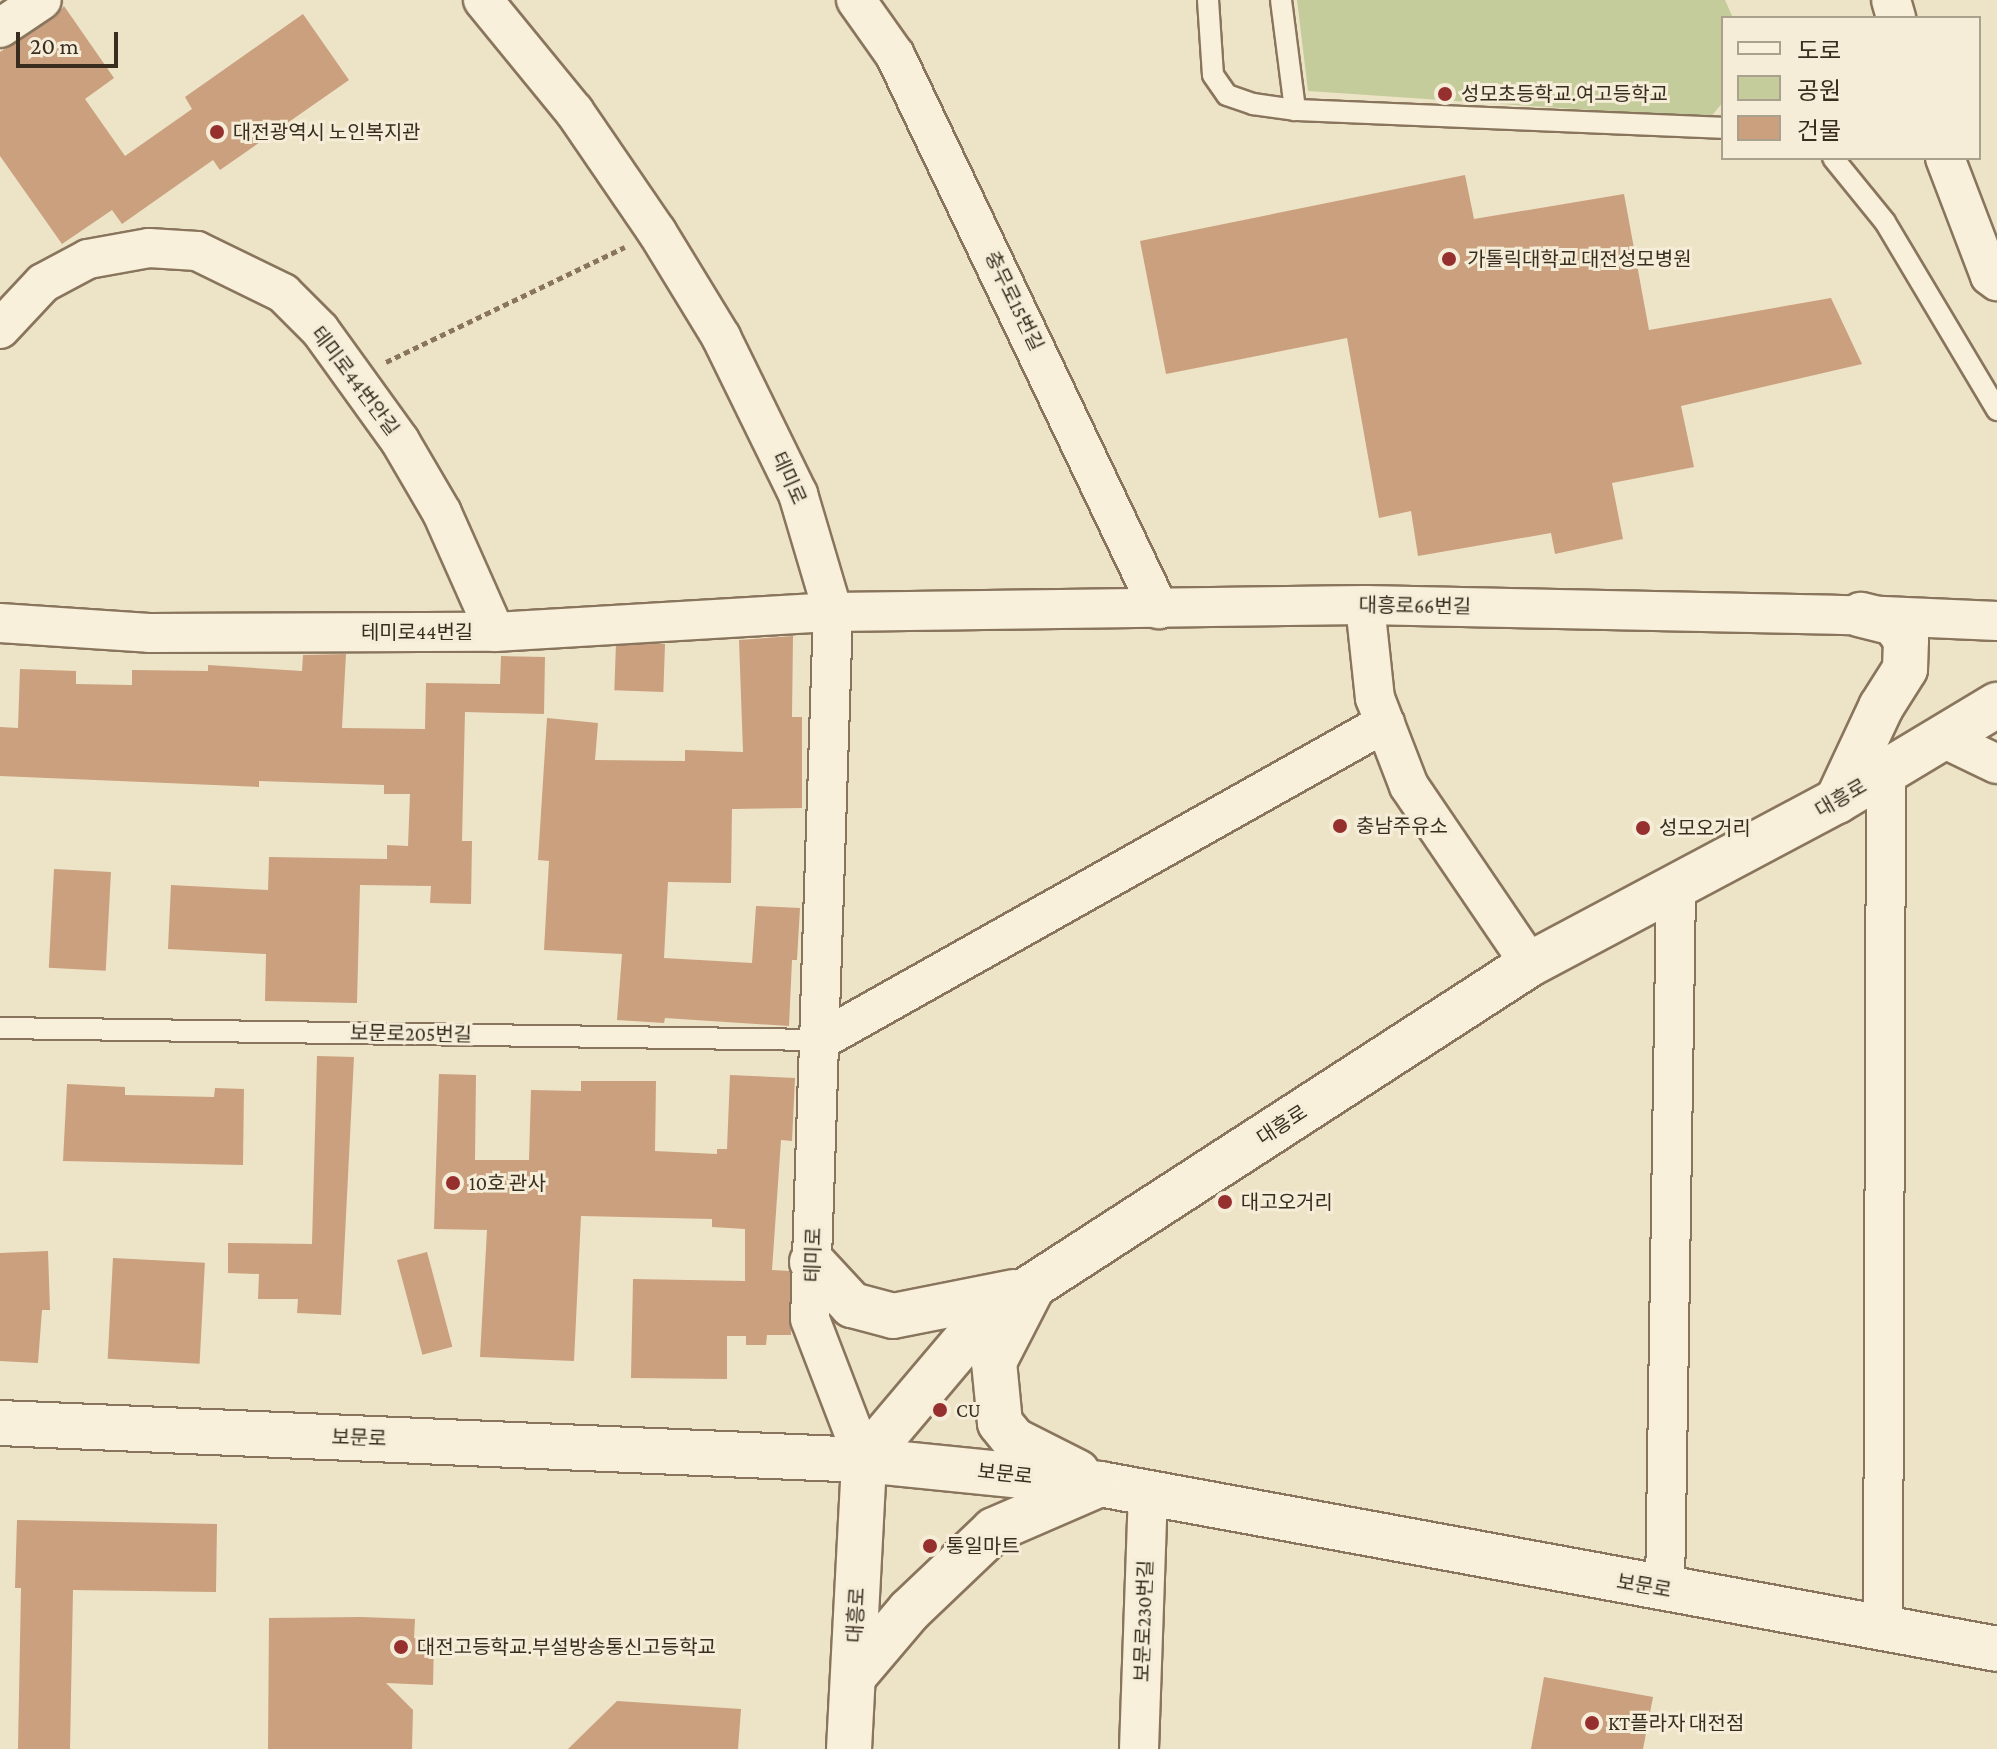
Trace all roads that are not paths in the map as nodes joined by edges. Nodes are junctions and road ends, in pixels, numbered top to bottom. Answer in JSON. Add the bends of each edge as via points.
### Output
{"nodes":[{"id":1,"x":42,"y":0,"type":"edge"},
{"id":2,"x":483,"y":0,"type":"edge"},
{"id":3,"x":856,"y":0,"type":"edge"},
{"id":4,"x":1208,"y":0,"type":"edge"},
{"id":5,"x":1281,"y":0,"type":"edge"},
{"id":6,"x":0,"y":28,"type":"edge"},
{"id":7,"x":1295,"y":110,"type":"junction"},
{"id":8,"x":1721,"y":128,"type":"edge"},
{"id":9,"x":1835,"y":160,"type":"edge"},
{"id":10,"x":1946,"y":160,"type":"edge"},
{"id":11,"x":1997,"y":281,"type":"edge"},
{"id":12,"x":0,"y":329,"type":"edge"},
{"id":13,"x":1997,"y":410,"type":"edge"},
{"id":14,"x":1365,"y":605,"type":"junction"},
{"id":15,"x":1159,"y":609,"type":"junction"},
{"id":16,"x":833,"y":612,"type":"junction"},
{"id":17,"x":1861,"y":615,"type":"junction"},
{"id":18,"x":1997,"y":621,"type":"edge"},
{"id":19,"x":0,"y":623,"type":"edge"},
{"id":20,"x":495,"y":632,"type":"junction"},
{"id":21,"x":1997,"y":705,"type":"edge"},
{"id":22,"x":1385,"y":723,"type":"junction"},
{"id":23,"x":1943,"y":738,"type":"junction"},
{"id":24,"x":1997,"y":764,"type":"edge"},
{"id":25,"x":1886,"y":772,"type":"junction"},
{"id":26,"x":1837,"y":801,"type":"junction"},
{"id":27,"x":1676,"y":887,"type":"junction"},
{"id":28,"x":1530,"y":964,"type":"junction"},
{"id":29,"x":0,"y":1028,"type":"edge"},
{"id":30,"x":821,"y":1040,"type":"junction"},
{"id":31,"x":812,"y":1262,"type":"junction"},
{"id":32,"x":1032,"y":1287,"type":"junction"},
{"id":33,"x":0,"y":1423,"type":"edge"},
{"id":34,"x":864,"y":1460,"type":"junction"},
{"id":35,"x":1100,"y":1484,"type":"junction"},
{"id":36,"x":1148,"y":1493,"type":"junction"},
{"id":37,"x":1665,"y":1590,"type":"junction"},
{"id":38,"x":1883,"y":1629,"type":"junction"},
{"id":39,"x":1997,"y":1649,"type":"edge"},
{"id":40,"x":853,"y":1677,"type":"junction"},
{"id":41,"x":849,"y":1749,"type":"edge"},
{"id":42,"x":1139,"y":1749,"type":"edge"}],
"edges":[{"from":1,"to":6,"type":"street"},
{"from":2,"to":16,"type":"street","name":"테미로","via":[[574,111],[721,337],[798,494]]},
{"from":3,"to":15,"type":"street","name":"충무로15번길","via":[[895,55]]},
{"from":4,"to":7,"type":"lane","via":[[1213,75],[1227,95]]},
{"from":5,"to":7,"type":"lane"},
{"from":7,"to":8,"type":"lane"},
{"from":9,"to":13,"type":"lane","via":[[1885,222]]},
{"from":10,"to":11,"type":"street","via":[[1990,276]]},
{"from":12,"to":20,"type":"street","name":"테미로44번안길","via":[[43,283],[88,259],[149,248],[197,251],[283,293],[356,376],[442,513]]},
{"from":14,"to":15,"type":"street","name":"대흥로66번길"},
{"from":14,"to":17,"type":"street","name":"대흥로66번길"},
{"from":14,"to":22,"type":"street","via":[[1375,698]]},
{"from":15,"to":16,"type":"street","name":"대흥로66번길"},
{"from":16,"to":20,"type":"street","name":"테미로44번길"},
{"from":16,"to":30,"type":"street","name":"테미로"},
{"from":17,"to":18,"type":"street","name":"대흥로66번길"},
{"from":17,"to":26,"type":"main road","via":[[1894,623],[1906,640],[1905,669]]},
{"from":19,"to":20,"type":"street","name":"테미로44번길","via":[[149,633]]},
{"from":21,"to":23,"type":"main road","name":"대흥로"},
{"from":22,"to":28,"type":"street","via":[[1409,786]]},
{"from":22,"to":30,"type":"street"},
{"from":23,"to":24,"type":"street"},
{"from":23,"to":25,"type":"main road","name":"대흥로"},
{"from":25,"to":26,"type":"main road","name":"대흥로"},
{"from":25,"to":38,"type":"street"},
{"from":26,"to":27,"type":"main road","name":"대흥로"},
{"from":27,"to":28,"type":"main road","name":"대흥로"},
{"from":27,"to":37,"type":"street"},
{"from":28,"to":32,"type":"main road","name":"대흥로"},
{"from":29,"to":30,"type":"lane","name":"보문로205번길"},
{"from":30,"to":31,"type":"street","name":"테미로"},
{"from":31,"to":32,"type":"main road","via":[[852,1305],[893,1316]]},
{"from":31,"to":34,"type":"street","name":"테미로","via":[[810,1319]]},
{"from":32,"to":34,"type":"main road","name":"대흥로","via":[[985,1317]]},
{"from":32,"to":35,"type":"main road","via":[[994,1362],[1000,1423],[1014,1440]]},
{"from":33,"to":34,"type":"main road","name":"보문로"},
{"from":34,"to":35,"type":"main road","name":"보문로"},
{"from":34,"to":40,"type":"main road","name":"대흥로"},
{"from":35,"to":36,"type":"main road","name":"보문로"},
{"from":35,"to":40,"type":"main road","via":[[994,1530],[909,1611]]},
{"from":36,"to":37,"type":"main road","name":"보문로"},
{"from":36,"to":42,"type":"street","name":"보문로230번길"},
{"from":37,"to":38,"type":"main road","name":"보문로"},
{"from":38,"to":39,"type":"main road","name":"보문로"},
{"from":40,"to":41,"type":"main road","name":"대흥로"}]}
